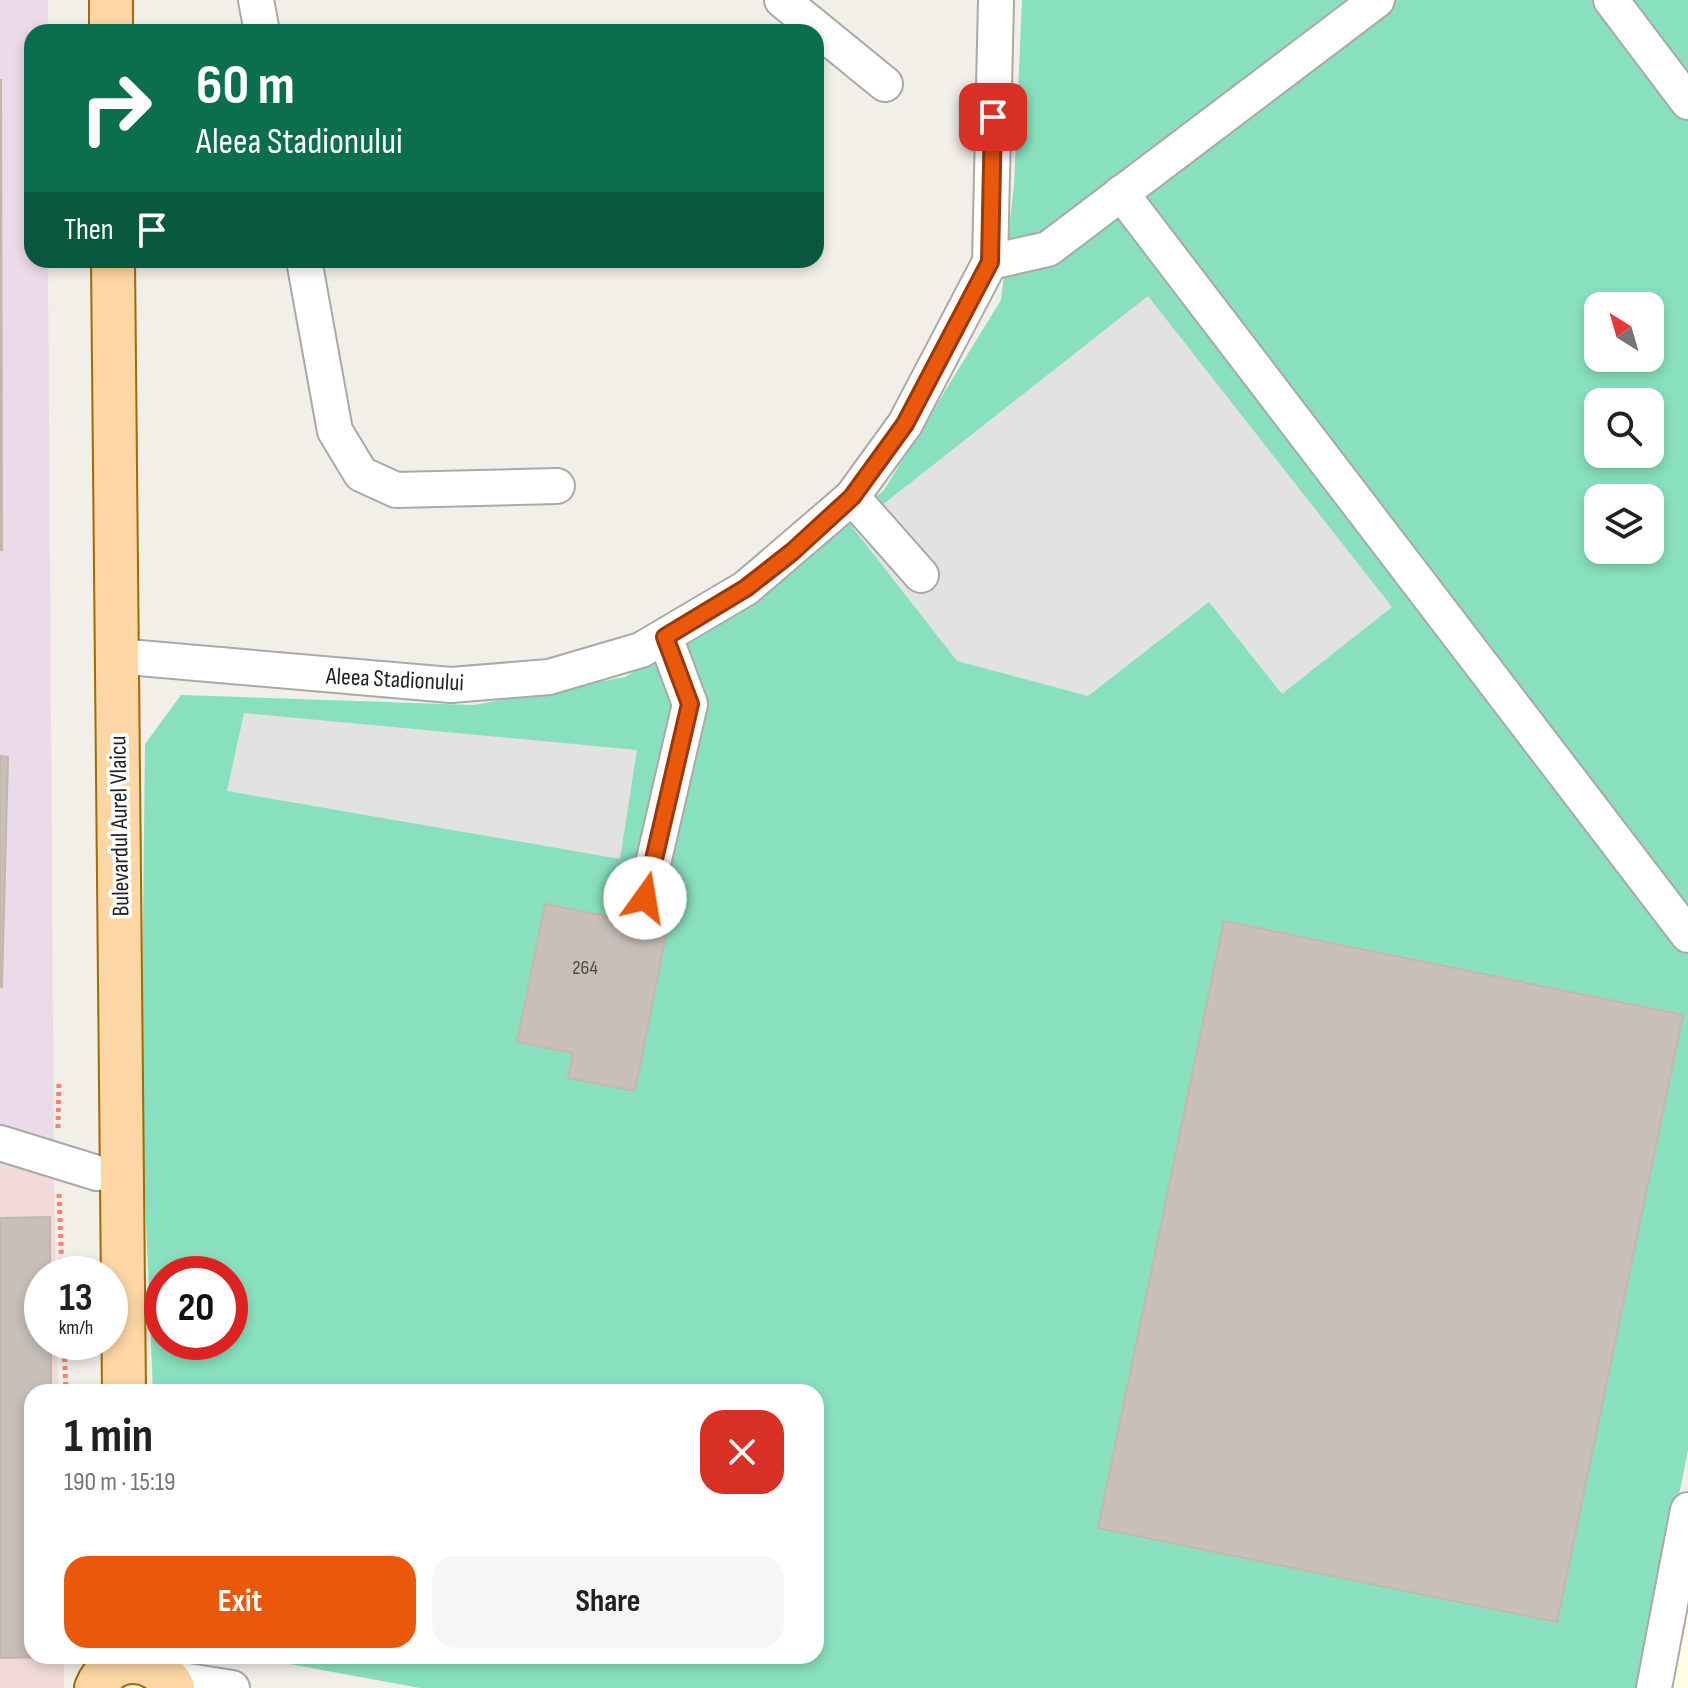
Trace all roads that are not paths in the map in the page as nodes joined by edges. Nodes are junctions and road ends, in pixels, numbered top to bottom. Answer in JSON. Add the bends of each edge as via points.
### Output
{"nodes":[{"id":1,"x":82,"y":0,"type":"edge"},
{"id":2,"x":111,"y":0,"type":"edge"},
{"id":3,"x":256,"y":0,"type":"edge"},
{"id":4,"x":782,"y":0,"type":"edge"},
{"id":5,"x":996,"y":0,"type":"edge"},
{"id":6,"x":1377,"y":0,"type":"edge"},
{"id":7,"x":1611,"y":0,"type":"edge"},
{"id":8,"x":83,"y":24,"type":"edge"},
{"id":9,"x":111,"y":24,"type":"edge"},
{"id":10,"x":260,"y":24,"type":"edge"},
{"id":11,"x":811,"y":24,"type":"edge"},
{"id":12,"x":824,"y":34,"type":"edge"},
{"id":13,"x":885,"y":84,"type":"dead end"},
{"id":14,"x":1688,"y":102,"type":"edge"},
{"id":15,"x":1121,"y":193,"type":"junction"},
{"id":16,"x":990,"y":262,"type":"junction"},
{"id":17,"x":85,"y":268,"type":"edge"},
{"id":18,"x":113,"y":268,"type":"edge"},
{"id":19,"x":305,"y":268,"type":"edge"},
{"id":20,"x":557,"y":486,"type":"dead end"},
{"id":21,"x":852,"y":497,"type":"junction"},
{"id":22,"x":921,"y":575,"type":"dead end"},
{"id":23,"x":665,"y":637,"type":"junction"},
{"id":24,"x":116,"y":656,"type":"junction"},
{"id":25,"x":645,"y":898,"type":"dead end"},
{"id":26,"x":1688,"y":935,"type":"edge"},
{"id":27,"x":0,"y":1143,"type":"edge"},
{"id":28,"x":97,"y":1173,"type":"junction"},
{"id":29,"x":99,"y":1256,"type":"edge"},
{"id":30,"x":100,"y":1360,"type":"edge"},
{"id":31,"x":101,"y":1384,"type":"edge"},
{"id":32,"x":124,"y":1384,"type":"edge"},
{"id":33,"x":1688,"y":1511,"type":"edge"},
{"id":34,"x":121,"y":1664,"type":"edge"},
{"id":35,"x":163,"y":1672,"type":"edge"},
{"id":36,"x":99,"y":1675,"type":"edge"},
{"id":37,"x":232,"y":1688,"type":"edge"},
{"id":38,"x":1654,"y":1688,"type":"edge"}],
"edges":[{"from":1,"to":8,"type":"main road"},
{"from":2,"to":9,"type":"main road"},
{"from":3,"to":10,"type":"street"},
{"from":4,"to":11,"type":"street"},
{"from":5,"to":16,"type":"street","name":"Aleea Stadionului"},
{"from":6,"to":15,"type":"street"},
{"from":7,"to":14,"type":"street"},
{"from":12,"to":13,"type":"street"},
{"from":15,"to":16,"type":"street","via":[[1048,249]]},
{"from":15,"to":26,"type":"street"},
{"from":16,"to":21,"type":"street","name":"Aleea Stadionului","via":[[905,424]]},
{"from":17,"to":28,"type":"main road","name":"Bulevardul Aurel Vlaicu"},
{"from":18,"to":24,"type":"main road","name":"Bulevardul Aurel Vlaicu"},
{"from":19,"to":20,"type":"street","via":[[335,431],[361,474],[396,490]]},
{"from":21,"to":22,"type":"street"},
{"from":21,"to":23,"type":"street","name":"Aleea Stadionului","via":[[746,588]]},
{"from":23,"to":24,"type":"street","name":"Aleea Stadionului","via":[[641,650],[549,677],[451,685]]},
{"from":23,"to":25,"type":"street","via":[[690,704]]},
{"from":24,"to":32,"type":"main road","name":"Bulevardul Aurel Vlaicu"},
{"from":27,"to":28,"type":"street"},
{"from":28,"to":29,"type":"main road","name":"Bulevardul Aurel Vlaicu"},
{"from":30,"to":31,"type":"main road"},
{"from":33,"to":38,"type":"street"},
{"from":34,"to":36,"type":"main road"},
{"from":35,"to":37,"type":"street"}]}
